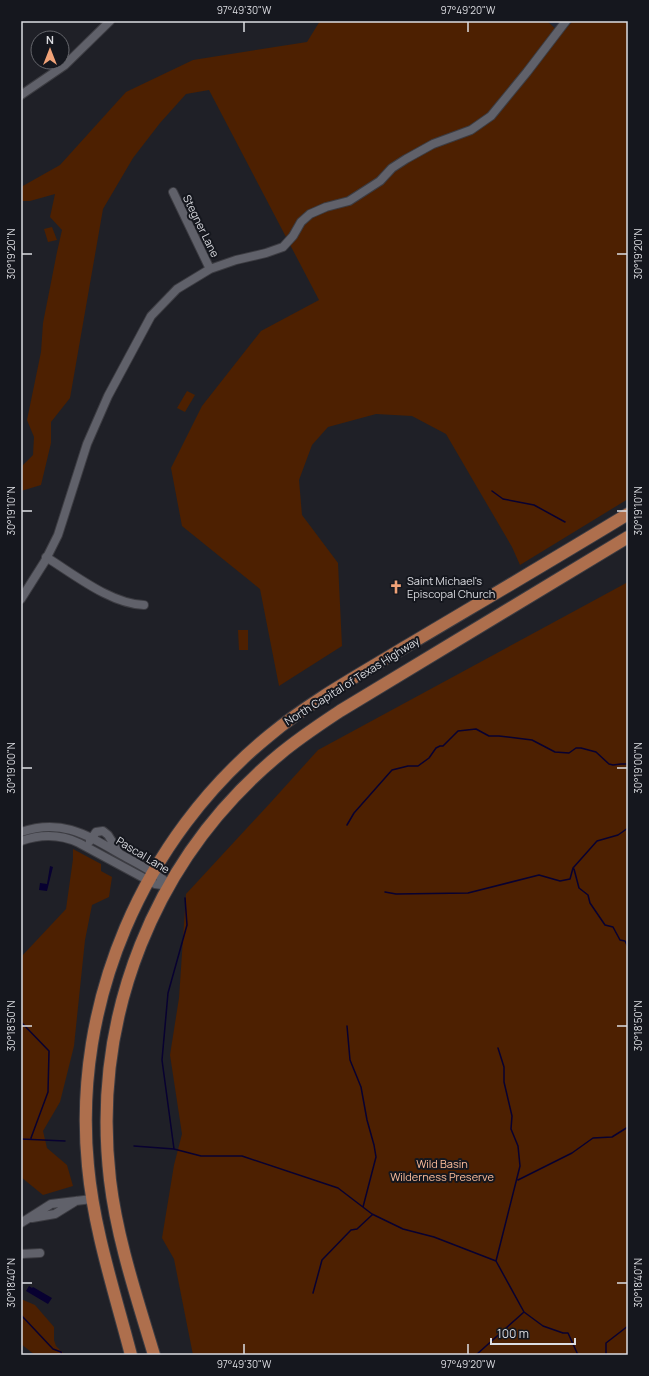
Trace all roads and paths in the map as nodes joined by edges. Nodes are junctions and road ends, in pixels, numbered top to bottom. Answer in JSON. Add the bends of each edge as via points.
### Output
{"nodes":[{"id":1,"x":110,"y":21,"type":"edge"},
{"id":2,"x":566,"y":21,"type":"edge"},
{"id":3,"x":21,"y":95,"type":"edge"},
{"id":4,"x":172,"y":192,"type":"dead end"},
{"id":5,"x":210,"y":269,"type":"junction"},
{"id":6,"x":628,"y":514,"type":"edge"},
{"id":7,"x":628,"y":537,"type":"edge"},
{"id":8,"x":46,"y":557,"type":"junction"},
{"id":9,"x":518,"y":579,"type":"junction"},
{"id":10,"x":530,"y":597,"type":"junction"},
{"id":11,"x":21,"y":599,"type":"edge"},
{"id":12,"x":144,"y":605,"type":"dead end"},
{"id":13,"x":76,"y":831,"type":"junction"},
{"id":14,"x":21,"y":832,"type":"edge"},
{"id":15,"x":92,"y":838,"type":"junction"},
{"id":16,"x":73,"y":840,"type":"junction"},
{"id":17,"x":21,"y":841,"type":"edge"},
{"id":18,"x":88,"y":847,"type":"junction"},
{"id":19,"x":150,"y":876,"type":"junction"},
{"id":20,"x":169,"y":884,"type":"junction"},
{"id":21,"x":113,"y":1197,"type":"junction"},
{"id":22,"x":92,"y":1199,"type":"junction"},
{"id":23,"x":77,"y":1201,"type":"junction"},
{"id":24,"x":51,"y":1204,"type":"junction"},
{"id":25,"x":55,"y":1214,"type":"junction"},
{"id":26,"x":30,"y":1218,"type":"junction"},
{"id":27,"x":21,"y":1222,"type":"edge"},
{"id":28,"x":40,"y":1253,"type":"dead end"},
{"id":29,"x":21,"y":1254,"type":"edge"},
{"id":30,"x":131,"y":1355,"type":"edge"},
{"id":31,"x":154,"y":1355,"type":"edge"}],
"edges":[{"from":1,"to":3,"type":"street","via":[[65,65]]},
{"from":2,"to":5,"type":"street","via":[[491,116],[471,130],[433,144],[406,159],[392,168],[380,181],[349,201],[310,214],[283,247]]},
{"from":4,"to":5,"type":"street","name":"Stegner Lane"},
{"from":5,"to":8,"type":"street","via":[[177,289],[151,316],[98,417],[62,524]]},
{"from":6,"to":9,"type":"highway","name":"North Capital of Texas Highway"},
{"from":7,"to":10,"type":"highway","name":"North Capital of Texas Highway"},
{"from":8,"to":11,"type":"street"},
{"from":8,"to":12,"type":"street","via":[[115,598],[131,604]]},
{"from":9,"to":10,"type":"highway"},
{"from":9,"to":19,"type":"highway","name":"North Capital of Texas Highway","via":[[336,689],[269,736],[206,796]]},
{"from":10,"to":20,"type":"highway","name":"North Capital of Texas Highway","via":[[340,711],[290,745],[256,774],[229,803],[197,842]]},
{"from":13,"to":14,"type":"street","name":"Pascal Lane","via":[[47,827]]},
{"from":13,"to":15,"type":"street","name":"Pascal Lane"},
{"from":13,"to":16,"type":"street"},
{"from":15,"to":18,"type":"street"},
{"from":15,"to":19,"type":"street","name":"Pascal Lane","via":[[123,855]]},
{"from":16,"to":17,"type":"street","name":"Pascal Lane","via":[[61,836],[48,836]]},
{"from":16,"to":18,"type":"street","name":"Pascal Lane"},
{"from":18,"to":19,"type":"street","name":"Pascal Lane"},
{"from":19,"to":20,"type":"street","name":"Pascal Lane"},
{"from":19,"to":22,"type":"highway","name":"North Capital of Texas Highway","via":[[116,951],[93,1037],[87,1082],[86,1130]]},
{"from":20,"to":21,"type":"highway","name":"North Capital of Texas Highway","via":[[136,956],[115,1033],[107,1122]]},
{"from":21,"to":22,"type":"highway"},
{"from":21,"to":31,"type":"highway","name":"North Capital of Texas Highway","via":[[127,1259]]},
{"from":22,"to":23,"type":"street"},
{"from":22,"to":30,"type":"highway","name":"North Capital of Texas Highway"},
{"from":23,"to":24,"type":"street"},
{"from":23,"to":25,"type":"street"},
{"from":24,"to":25,"type":"street"},
{"from":24,"to":26,"type":"street"},
{"from":25,"to":26,"type":"street"},
{"from":26,"to":27,"type":"street"},
{"from":28,"to":29,"type":"street"}]}
